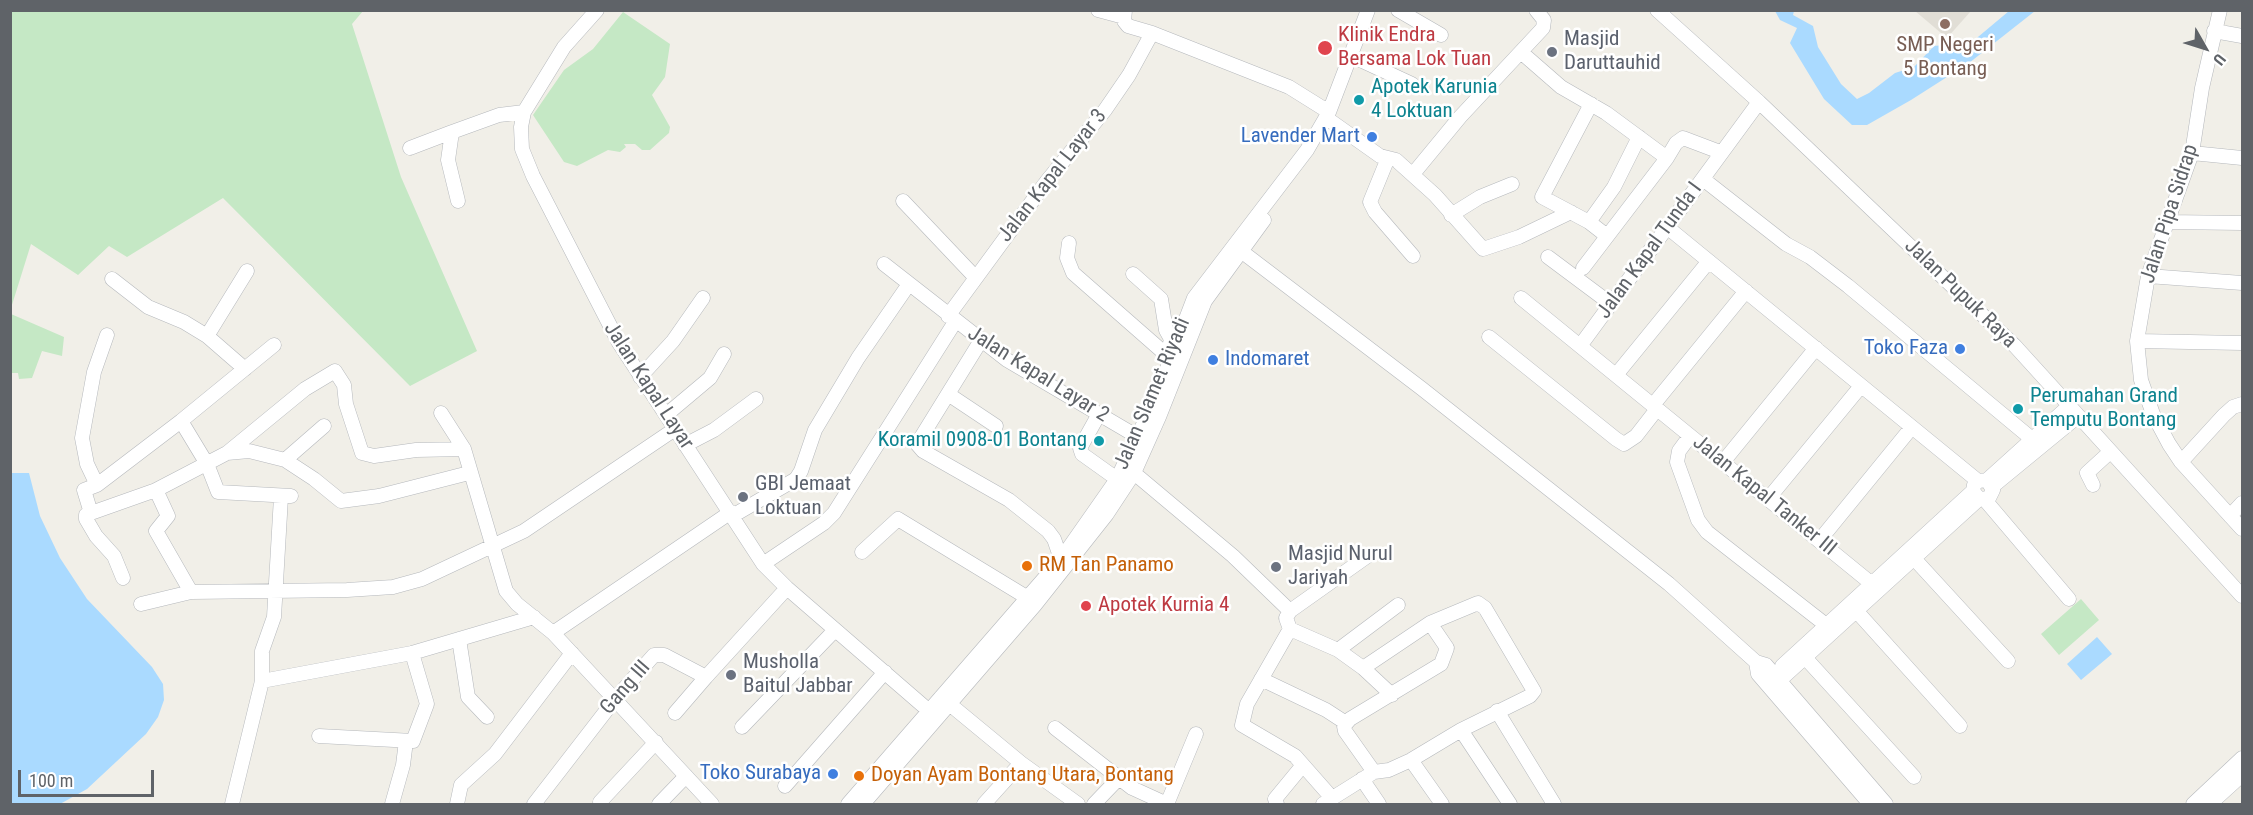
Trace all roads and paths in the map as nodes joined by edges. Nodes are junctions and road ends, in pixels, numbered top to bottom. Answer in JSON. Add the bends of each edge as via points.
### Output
{"nodes":[{"id":1,"x":597,"y":10,"type":"edge"},
{"id":2,"x":1098,"y":10,"type":"edge"},
{"id":3,"x":1368,"y":10,"type":"edge"},
{"id":4,"x":1376,"y":10,"type":"edge"},
{"id":5,"x":1398,"y":10,"type":"edge"},
{"id":6,"x":1536,"y":10,"type":"edge"},
{"id":7,"x":1657,"y":10,"type":"edge"},
{"id":8,"x":2220,"y":10,"type":"edge"},
{"id":9,"x":1124,"y":14,"type":"edge"},
{"id":10,"x":2214,"y":31,"type":"junction"},
{"id":11,"x":1152,"y":33,"type":"junction"},
{"id":12,"x":1441,"y":35,"type":"dead end"},
{"id":13,"x":2242,"y":36,"type":"edge"},
{"id":14,"x":1522,"y":53,"type":"junction"},
{"id":15,"x":1358,"y":59,"type":"junction"},
{"id":16,"x":1412,"y":84,"type":"dead end"},
{"id":17,"x":1760,"y":102,"type":"junction"},
{"id":18,"x":1591,"y":104,"type":"junction"},
{"id":19,"x":524,"y":112,"type":"junction"},
{"id":20,"x":1330,"y":117,"type":"junction"},
{"id":21,"x":452,"y":132,"type":"junction"},
{"id":22,"x":1639,"y":137,"type":"junction"},
{"id":23,"x":410,"y":148,"type":"dead end"},
{"id":24,"x":2192,"y":153,"type":"junction"},
{"id":25,"x":1719,"y":154,"type":"junction"},
{"id":26,"x":1388,"y":158,"type":"junction"},
{"id":27,"x":1667,"y":158,"type":"junction"},
{"id":28,"x":2242,"y":158,"type":"edge"},
{"id":29,"x":1413,"y":174,"type":"junction"},
{"id":30,"x":1703,"y":179,"type":"junction"},
{"id":31,"x":1512,"y":184,"type":"dead end"},
{"id":32,"x":458,"y":201,"type":"dead end"},
{"id":33,"x":903,"y":201,"type":"dead end"},
{"id":34,"x":1571,"y":212,"type":"junction"},
{"id":35,"x":1451,"y":215,"type":"junction"},
{"id":36,"x":1589,"y":222,"type":"junction"},
{"id":37,"x":2167,"y":222,"type":"junction"},
{"id":38,"x":2242,"y":223,"type":"edge"},
{"id":39,"x":1667,"y":227,"type":"junction"},
{"id":40,"x":1607,"y":236,"type":"junction"},
{"id":41,"x":1070,"y":243,"type":"dead end"},
{"id":42,"x":1241,"y":251,"type":"junction"},
{"id":43,"x":1413,"y":256,"type":"dead end"},
{"id":44,"x":1548,"y":256,"type":"dead end"},
{"id":45,"x":1709,"y":261,"type":"junction"},
{"id":46,"x":884,"y":264,"type":"dead end"},
{"id":47,"x":1583,"y":268,"type":"dead end"},
{"id":48,"x":247,"y":271,"type":"dead end"},
{"id":49,"x":1133,"y":274,"type":"dead end"},
{"id":50,"x":2148,"y":276,"type":"junction"},
{"id":51,"x":975,"y":277,"type":"junction"},
{"id":52,"x":112,"y":279,"type":"dead end"},
{"id":53,"x":909,"y":284,"type":"junction"},
{"id":54,"x":2242,"y":284,"type":"edge"},
{"id":55,"x":1746,"y":291,"type":"junction"},
{"id":56,"x":703,"y":298,"type":"dead end"},
{"id":57,"x":1521,"y":298,"type":"dead end"},
{"id":58,"x":1611,"y":304,"type":"junction"},
{"id":59,"x":951,"y":319,"type":"junction"},
{"id":60,"x":107,"y":335,"type":"dead end"},
{"id":61,"x":207,"y":336,"type":"junction"},
{"id":62,"x":1489,"y":337,"type":"dead end"},
{"id":63,"x":2137,"y":341,"type":"junction"},
{"id":64,"x":980,"y":342,"type":"junction"},
{"id":65,"x":2242,"y":343,"type":"edge"},
{"id":66,"x":274,"y":345,"type":"dead end"},
{"id":67,"x":1580,"y":346,"type":"junction"},
{"id":68,"x":1816,"y":348,"type":"junction"},
{"id":69,"x":724,"y":354,"type":"dead end"},
{"id":70,"x":1169,"y":357,"type":"junction"},
{"id":71,"x":245,"y":369,"type":"junction"},
{"id":72,"x":1616,"y":375,"type":"junction"},
{"id":73,"x":640,"y":377,"type":"junction"},
{"id":74,"x":1861,"y":386,"type":"junction"},
{"id":75,"x":948,"y":394,"type":"junction"},
{"id":76,"x":756,"y":399,"type":"dead end"},
{"id":77,"x":2242,"y":404,"type":"edge"},
{"id":78,"x":1655,"y":407,"type":"junction"},
{"id":79,"x":2073,"y":412,"type":"junction"},
{"id":80,"x":441,"y":413,"type":"dead end"},
{"id":81,"x":1099,"y":414,"type":"junction"},
{"id":82,"x":666,"y":416,"type":"junction"},
{"id":83,"x":181,"y":421,"type":"junction"},
{"id":84,"x":324,"y":426,"type":"dead end"},
{"id":85,"x":996,"y":426,"type":"dead end"},
{"id":86,"x":1912,"y":427,"type":"junction"},
{"id":87,"x":675,"y":429,"type":"junction"},
{"id":88,"x":1690,"y":436,"type":"junction"},
{"id":89,"x":1138,"y":437,"type":"junction"},
{"id":90,"x":2032,"y":439,"type":"junction"},
{"id":91,"x":686,"y":445,"type":"junction"},
{"id":92,"x":464,"y":449,"type":"junction"},
{"id":93,"x":2110,"y":452,"type":"junction"},
{"id":94,"x":227,"y":453,"type":"junction"},
{"id":95,"x":285,"y":460,"type":"junction"},
{"id":96,"x":1723,"y":462,"type":"junction"},
{"id":97,"x":2181,"y":462,"type":"junction"},
{"id":98,"x":207,"y":464,"type":"junction"},
{"id":99,"x":469,"y":473,"type":"junction"},
{"id":100,"x":1134,"y":473,"type":"junction"},
{"id":101,"x":1117,"y":479,"type":"junction"},
{"id":102,"x":97,"y":484,"type":"junction"},
{"id":103,"x":2093,"y":485,"type":"dead end"},
{"id":104,"x":1982,"y":489,"type":"junction"},
{"id":105,"x":156,"y":490,"type":"junction"},
{"id":106,"x":1768,"y":500,"type":"junction"},
{"id":107,"x":2242,"y":503,"type":"edge"},
{"id":108,"x":1102,"y":511,"type":"junction"},
{"id":109,"x":91,"y":513,"type":"junction"},
{"id":110,"x":733,"y":514,"type":"junction"},
{"id":111,"x":2230,"y":516,"type":"junction"},
{"id":112,"x":2242,"y":529,"type":"edge"},
{"id":113,"x":1819,"y":541,"type":"junction"},
{"id":114,"x":494,"y":546,"type":"junction"},
{"id":115,"x":862,"y":552,"type":"dead end"},
{"id":116,"x":1369,"y":555,"type":"dead end"},
{"id":117,"x":1911,"y":555,"type":"junction"},
{"id":118,"x":1061,"y":559,"type":"junction"},
{"id":119,"x":763,"y":564,"type":"junction"},
{"id":120,"x":123,"y":578,"type":"dead end"},
{"id":121,"x":1872,"y":584,"type":"junction"},
{"id":122,"x":787,"y":588,"type":"junction"},
{"id":123,"x":278,"y":591,"type":"junction"},
{"id":124,"x":190,"y":592,"type":"junction"},
{"id":125,"x":2242,"y":596,"type":"edge"},
{"id":126,"x":1028,"y":598,"type":"junction"},
{"id":127,"x":2068,"y":599,"type":"dead end"},
{"id":128,"x":141,"y":604,"type":"dead end"},
{"id":129,"x":1398,"y":605,"type":"dead end"},
{"id":130,"x":1853,"y":607,"type":"junction"},
{"id":131,"x":1290,"y":610,"type":"junction"},
{"id":132,"x":534,"y":617,"type":"junction"},
{"id":133,"x":1430,"y":624,"type":"junction"},
{"id":134,"x":1826,"y":625,"type":"junction"},
{"id":135,"x":1290,"y":629,"type":"junction"},
{"id":136,"x":835,"y":630,"type":"junction"},
{"id":137,"x":553,"y":633,"type":"junction"},
{"id":138,"x":459,"y":639,"type":"junction"},
{"id":139,"x":1338,"y":650,"type":"junction"},
{"id":140,"x":412,"y":653,"type":"junction"},
{"id":141,"x":572,"y":653,"type":"junction"},
{"id":142,"x":1802,"y":654,"type":"junction"},
{"id":143,"x":2008,"y":661,"type":"dead end"},
{"id":144,"x":1756,"y":662,"type":"junction"},
{"id":145,"x":1363,"y":668,"type":"junction"},
{"id":146,"x":885,"y":672,"type":"junction"},
{"id":147,"x":706,"y":677,"type":"junction"},
{"id":148,"x":1776,"y":677,"type":"junction"},
{"id":149,"x":1261,"y":679,"type":"junction"},
{"id":150,"x":262,"y":681,"type":"junction"},
{"id":151,"x":1392,"y":694,"type":"junction"},
{"id":152,"x":616,"y":698,"type":"junction"},
{"id":153,"x":944,"y":699,"type":"junction"},
{"id":154,"x":928,"y":710,"type":"junction"},
{"id":155,"x":1497,"y":711,"type":"junction"},
{"id":156,"x":675,"y":713,"type":"dead end"},
{"id":157,"x":487,"y":717,"type":"dead end"},
{"id":158,"x":1346,"y":723,"type":"junction"},
{"id":159,"x":1960,"y":726,"type":"dead end"},
{"id":160,"x":742,"y":727,"type":"dead end"},
{"id":161,"x":1055,"y":728,"type":"dead end"},
{"id":162,"x":1461,"y":730,"type":"junction"},
{"id":163,"x":1196,"y":734,"type":"dead end"},
{"id":164,"x":320,"y":736,"type":"dead end"},
{"id":165,"x":406,"y":741,"type":"junction"},
{"id":166,"x":656,"y":742,"type":"junction"},
{"id":167,"x":1830,"y":748,"type":"junction"},
{"id":168,"x":2242,"y":759,"type":"edge"},
{"id":169,"x":1411,"y":760,"type":"junction"},
{"id":170,"x":1021,"y":763,"type":"junction"},
{"id":171,"x":1303,"y":765,"type":"junction"},
{"id":172,"x":2242,"y":775,"type":"edge"},
{"id":173,"x":686,"y":776,"type":"junction"},
{"id":174,"x":1368,"y":776,"type":"junction"},
{"id":175,"x":1914,"y":777,"type":"dead end"},
{"id":176,"x":1119,"y":778,"type":"junction"},
{"id":177,"x":785,"y":786,"type":"dead end"},
{"id":178,"x":1327,"y":801,"type":"edge"},
{"id":179,"x":600,"y":802,"type":"dead end"},
{"id":180,"x":232,"y":804,"type":"edge"},
{"id":181,"x":392,"y":804,"type":"edge"},
{"id":182,"x":457,"y":804,"type":"edge"},
{"id":183,"x":534,"y":804,"type":"edge"},
{"id":184,"x":659,"y":804,"type":"edge"},
{"id":185,"x":712,"y":804,"type":"edge"},
{"id":186,"x":848,"y":804,"type":"edge"},
{"id":187,"x":862,"y":804,"type":"edge"},
{"id":188,"x":984,"y":804,"type":"edge"},
{"id":189,"x":1077,"y":804,"type":"edge"},
{"id":190,"x":1094,"y":804,"type":"edge"},
{"id":191,"x":1167,"y":804,"type":"edge"},
{"id":192,"x":1276,"y":804,"type":"edge"},
{"id":193,"x":1378,"y":804,"type":"edge"},
{"id":194,"x":1442,"y":804,"type":"edge"},
{"id":195,"x":1510,"y":804,"type":"edge"},
{"id":196,"x":1554,"y":804,"type":"edge"},
{"id":197,"x":1870,"y":804,"type":"edge"},
{"id":198,"x":1886,"y":804,"type":"edge"},
{"id":199,"x":2193,"y":804,"type":"edge"},
{"id":200,"x":2210,"y":804,"type":"edge"}],
"edges":[{"from":1,"to":19,"type":"street","name":"Jalan Kapal Layar","via":[[564,47]]},
{"from":2,"to":9,"type":"street"},
{"from":3,"to":20,"type":"street","name":"Jalan Slamet Riyadi"},
{"from":4,"to":15,"type":"street","name":"Jalan Slamet Riyadi"},
{"from":5,"to":12,"type":"street"},
{"from":6,"to":14,"type":"street","via":[[1544,25]]},
{"from":7,"to":17,"type":"street","name":"Jalan Pupuk Raya"},
{"from":8,"to":10,"type":"street","name":"Jalan Pipa Sidrap"},
{"from":9,"to":11,"type":"street","via":[[1128,27]]},
{"from":10,"to":13,"type":"street"},
{"from":10,"to":24,"type":"street","name":"Jalan Pipa Sidrap"},
{"from":11,"to":20,"type":"street","via":[[1289,87]]},
{"from":11,"to":51,"type":"street","name":"Jalan Kapal Layar 3","via":[[1105,110]]},
{"from":14,"to":18,"type":"street","via":[[1561,87]]},
{"from":14,"to":29,"type":"street","via":[[1460,117]]},
{"from":15,"to":16,"type":"street"},
{"from":15,"to":20,"type":"street","name":"Jalan Slamet Riyadi"},
{"from":17,"to":25,"type":"street","name":"Jalan Kapal Tunda I"},
{"from":17,"to":79,"type":"street","name":"Jalan Pupuk Raya","via":[[2015,346]]},
{"from":18,"to":22,"type":"street"},
{"from":18,"to":34,"type":"street","via":[[1542,195]]},
{"from":19,"to":21,"type":"street","via":[[499,115]]},
{"from":19,"to":73,"type":"street","name":"Jalan Kapal Layar","via":[[520,127],[522,149],[533,176],[602,313]]},
{"from":20,"to":26,"type":"street"},
{"from":20,"to":42,"type":"street","name":"Jalan Slamet Riyadi","via":[[1296,177]]},
{"from":20,"to":70,"type":"street","name":"Jalan Slamet Riyadi","via":[[1290,175],[1206,279]]},
{"from":21,"to":23,"type":"street"},
{"from":21,"to":32,"type":"street","via":[[448,160]]},
{"from":22,"to":27,"type":"street"},
{"from":22,"to":36,"type":"street","via":[[1614,187]]},
{"from":24,"to":28,"type":"street"},
{"from":24,"to":37,"type":"street","name":"Jalan Pipa Sidrap"},
{"from":25,"to":27,"type":"street","via":[[1683,138]]},
{"from":25,"to":30,"type":"street","name":"Jalan Kapal Tunda I"},
{"from":26,"to":29,"type":"street"},
{"from":26,"to":43,"type":"street","via":[[1370,202]]},
{"from":27,"to":40,"type":"street"},
{"from":29,"to":35,"type":"street"},
{"from":30,"to":39,"type":"street","name":"Jalan Kapal Tunda I"},
{"from":30,"to":90,"type":"street","via":[[1810,258]]},
{"from":31,"to":35,"type":"street"},
{"from":33,"to":51,"type":"street"},
{"from":34,"to":35,"type":"street","via":[[1487,250]]},
{"from":34,"to":36,"type":"street"},
{"from":36,"to":40,"type":"street"},
{"from":37,"to":38,"type":"street"},
{"from":37,"to":50,"type":"street","name":"Jalan Pipa Sidrap"},
{"from":39,"to":45,"type":"street"},
{"from":39,"to":58,"type":"street","name":"Jalan Kapal Tunda I"},
{"from":40,"to":47,"type":"street"},
{"from":41,"to":70,"type":"street","via":[[1067,258],[1073,273]]},
{"from":42,"to":100,"type":"street","name":"Jalan Slamet Riyadi","via":[[1215,284],[1196,320],[1174,383]]},
{"from":42,"to":144,"type":"street","via":[[1669,584]]},
{"from":44,"to":58,"type":"street"},
{"from":45,"to":55,"type":"street"},
{"from":45,"to":72,"type":"street"},
{"from":46,"to":53,"type":"street","name":"Jalan Kapal Layar 2"},
{"from":48,"to":61,"type":"street"},
{"from":49,"to":70,"type":"street","via":[[1161,299],[1171,339]]},
{"from":50,"to":54,"type":"street"},
{"from":50,"to":63,"type":"street","name":"Jalan Pipa Sidrap"},
{"from":51,"to":59,"type":"street","name":"Jalan Kapal Layar 3"},
{"from":52,"to":61,"type":"street","via":[[148,307]]},
{"from":53,"to":59,"type":"street","name":"Jalan Kapal Layar 2"},
{"from":53,"to":110,"type":"street","via":[[815,429],[796,479]]},
{"from":55,"to":68,"type":"street"},
{"from":55,"to":78,"type":"street"},
{"from":56,"to":73,"type":"street","via":[[673,341]]},
{"from":57,"to":67,"type":"street","name":"Jalan Kapal Tanker III"},
{"from":58,"to":67,"type":"street","name":"Jalan Kapal Tunda I"},
{"from":59,"to":64,"type":"street","name":"Jalan Kapal Layar 2"},
{"from":59,"to":119,"type":"street","name":"Jalan Kapal Layar 3","via":[[834,513]]},
{"from":60,"to":102,"type":"street","via":[[94,372],[82,438],[87,464]]},
{"from":61,"to":71,"type":"street"},
{"from":62,"to":78,"type":"street","via":[[1624,444],[1636,436]]},
{"from":63,"to":65,"type":"street"},
{"from":63,"to":97,"type":"street","name":"Jalan Pipa Sidrap","via":[[2141,380],[2153,414]]},
{"from":64,"to":75,"type":"street"},
{"from":64,"to":81,"type":"street","name":"Jalan Kapal Layar 2"},
{"from":66,"to":71,"type":"street"},
{"from":67,"to":72,"type":"street","name":"Jalan Kapal Tanker III"},
{"from":68,"to":74,"type":"street"},
{"from":68,"to":96,"type":"street"},
{"from":69,"to":82,"type":"street","via":[[710,378]]},
{"from":70,"to":89,"type":"street","name":"Jalan Slamet Riyadi"},
{"from":71,"to":83,"type":"street"},
{"from":72,"to":78,"type":"street","name":"Jalan Kapal Tanker III"},
{"from":73,"to":82,"type":"street","name":"Jalan Kapal Layar"},
{"from":74,"to":86,"type":"street"},
{"from":74,"to":106,"type":"street"},
{"from":75,"to":85,"type":"street"},
{"from":75,"to":118,"type":"street","via":[[917,444],[1009,500],[1048,531]]},
{"from":76,"to":91,"type":"street"},
{"from":77,"to":97,"type":"street","via":[[2224,415]]},
{"from":78,"to":88,"type":"street","name":"Jalan Kapal Tanker III"},
{"from":79,"to":90,"type":"street"},
{"from":79,"to":93,"type":"street","name":"Jalan Pupuk Raya"},
{"from":79,"to":104,"type":"street"},
{"from":80,"to":92,"type":"street"},
{"from":81,"to":89,"type":"street","name":"Jalan Kapal Layar 2"},
{"from":81,"to":101,"type":"street","via":[[1080,448],[1082,454]]},
{"from":82,"to":87,"type":"street","name":"Jalan Kapal Layar"},
{"from":83,"to":98,"type":"street"},
{"from":83,"to":102,"type":"street"},
{"from":84,"to":95,"type":"street"},
{"from":86,"to":104,"type":"street"},
{"from":86,"to":113,"type":"street"},
{"from":87,"to":91,"type":"street","name":"Jalan Kapal Layar"},
{"from":87,"to":114,"type":"street","via":[[524,531]]},
{"from":88,"to":96,"type":"street","name":"Jalan Kapal Tanker III"},
{"from":88,"to":134,"type":"street","via":[[1679,451],[1677,462],[1698,519],[1707,532]]},
{"from":89,"to":101,"type":"street","name":"Jalan Slamet Riyadi"},
{"from":90,"to":104,"type":"street"},
{"from":91,"to":110,"type":"street","name":"Jalan Kapal Layar"},
{"from":92,"to":94,"type":"street","via":[[374,456],[362,453],[344,385],[334,371],[305,389]]},
{"from":92,"to":99,"type":"street"},
{"from":93,"to":103,"type":"street","via":[[2087,474]]},
{"from":93,"to":125,"type":"street","name":"Jalan Pupuk Raya"},
{"from":94,"to":95,"type":"street","via":[[249,451]]},
{"from":94,"to":98,"type":"street"},
{"from":95,"to":99,"type":"street","via":[[341,501],[379,496]]},
{"from":96,"to":106,"type":"street","name":"Jalan Kapal Tanker III"},
{"from":97,"to":111,"type":"street","name":"Jalan Pipa Sidrap"},
{"from":98,"to":105,"type":"street"},
{"from":98,"to":123,"type":"street","via":[[221,493],[286,497]]},
{"from":99,"to":114,"type":"street"},
{"from":100,"to":108,"type":"street","name":"Jalan Slamet Riyadi"},
{"from":100,"to":131,"type":"street"},
{"from":101,"to":108,"type":"street","name":"Jalan Slamet Riyadi"},
{"from":102,"to":109,"type":"street","via":[[84,490]]},
{"from":104,"to":117,"type":"street"},
{"from":104,"to":127,"type":"street"},
{"from":105,"to":109,"type":"street"},
{"from":105,"to":124,"type":"street","via":[[168,516],[156,531]]},
{"from":106,"to":113,"type":"street","name":"Jalan Kapal Tanker III"},
{"from":107,"to":111,"type":"street"},
{"from":108,"to":118,"type":"street","name":"Jalan Slamet Riyadi"},
{"from":108,"to":153,"type":"street","name":"Jalan Slamet Riyadi","via":[[1049,588]]},
{"from":109,"to":120,"type":"street","via":[[86,519],[114,556]]},
{"from":110,"to":119,"type":"street","name":"Jalan Kapal Layar"},
{"from":110,"to":137,"type":"street"},
{"from":111,"to":112,"type":"street","name":"Jalan Pipa Sidrap"},
{"from":113,"to":121,"type":"street","name":"Jalan Kapal Tanker III"},
{"from":114,"to":123,"type":"street","via":[[422,579],[393,587]]},
{"from":114,"to":132,"type":"street","via":[[506,591]]},
{"from":115,"to":126,"type":"street","via":[[898,519]]},
{"from":116,"to":131,"type":"street"},
{"from":117,"to":121,"type":"street"},
{"from":117,"to":130,"type":"street"},
{"from":117,"to":143,"type":"street"},
{"from":118,"to":126,"type":"street","name":"Jalan Slamet Riyadi"},
{"from":119,"to":122,"type":"street","name":"Jalan Kapal Layar"},
{"from":121,"to":130,"type":"street"},
{"from":122,"to":136,"type":"street","name":"Jalan Kapal Layar"},
{"from":122,"to":147,"type":"street"},
{"from":123,"to":124,"type":"street"},
{"from":123,"to":150,"type":"street","via":[[274,617],[261,651]]},
{"from":124,"to":128,"type":"street"},
{"from":126,"to":153,"type":"street","name":"Jalan Slamet Riyadi"},
{"from":129,"to":139,"type":"street"},
{"from":130,"to":134,"type":"street"},
{"from":130,"to":142,"type":"street"},
{"from":130,"to":159,"type":"street"},
{"from":131,"to":135,"type":"street","via":[[1286,618]]},
{"from":132,"to":137,"type":"street"},
{"from":132,"to":138,"type":"street"},
{"from":133,"to":145,"type":"street"},
{"from":133,"to":151,"type":"street","via":[[1447,648],[1445,657],[1437,667]]},
{"from":133,"to":155,"type":"street","via":[[1475,603],[1485,608],[1534,691]]},
{"from":134,"to":142,"type":"street"},
{"from":135,"to":139,"type":"street"},
{"from":135,"to":149,"type":"street"},
{"from":136,"to":146,"type":"street","name":"Jalan Kapal Layar"},
{"from":136,"to":160,"type":"street"},
{"from":137,"to":141,"type":"street"},
{"from":138,"to":140,"type":"street"},
{"from":138,"to":157,"type":"street","via":[[468,697]]},
{"from":139,"to":145,"type":"street"},
{"from":140,"to":150,"type":"street"},
{"from":140,"to":165,"type":"street","via":[[427,704],[416,738]]},
{"from":141,"to":152,"type":"street"},
{"from":141,"to":182,"type":"street","via":[[495,754],[461,785]]},
{"from":142,"to":148,"type":"street"},
{"from":142,"to":175,"type":"street"},
{"from":144,"to":148,"type":"street","via":[[1766,665]]},
{"from":144,"to":167,"type":"street","via":[[1758,674]]},
{"from":145,"to":151,"type":"street"},
{"from":146,"to":154,"type":"street","name":"Jalan Kapal Layar"},
{"from":146,"to":177,"type":"street"},
{"from":147,"to":152,"type":"street","name":"Gang III","via":[[654,655]]},
{"from":147,"to":156,"type":"street"},
{"from":148,"to":167,"type":"street"},
{"from":149,"to":158,"type":"street"},
{"from":149,"to":171,"type":"street","via":[[1247,704],[1242,725],[1288,751]]},
{"from":150,"to":180,"type":"street"},
{"from":151,"to":158,"type":"street"},
{"from":152,"to":166,"type":"street"},
{"from":152,"to":183,"type":"street","name":"Gang III"},
{"from":153,"to":154,"type":"street","name":"Jalan Slamet Riyadi"},
{"from":153,"to":170,"type":"street"},
{"from":153,"to":187,"type":"street","name":"Jalan Slamet Riyadi"},
{"from":154,"to":186,"type":"street","name":"Jalan Slamet Riyadi"},
{"from":155,"to":162,"type":"street"},
{"from":155,"to":196,"type":"street"},
{"from":158,"to":174,"type":"street","via":[[1344,731]]},
{"from":161,"to":176,"type":"street"},
{"from":162,"to":169,"type":"street"},
{"from":162,"to":195,"type":"street"},
{"from":163,"to":191,"type":"street"},
{"from":164,"to":165,"type":"street"},
{"from":165,"to":181,"type":"street","via":[[404,765]]},
{"from":166,"to":173,"type":"street"},
{"from":166,"to":179,"type":"street"},
{"from":167,"to":197,"type":"street"},
{"from":167,"to":198,"type":"street"},
{"from":168,"to":199,"type":"street"},
{"from":169,"to":174,"type":"street"},
{"from":169,"to":194,"type":"street"},
{"from":170,"to":188,"type":"street"},
{"from":170,"to":189,"type":"street"},
{"from":171,"to":178,"type":"street"},
{"from":171,"to":192,"type":"street","via":[[1275,799]]},
{"from":172,"to":200,"type":"street"},
{"from":173,"to":184,"type":"street"},
{"from":173,"to":185,"type":"street"},
{"from":174,"to":178,"type":"street"},
{"from":174,"to":193,"type":"street"},
{"from":176,"to":190,"type":"street"},
{"from":176,"to":191,"type":"street"}]}
